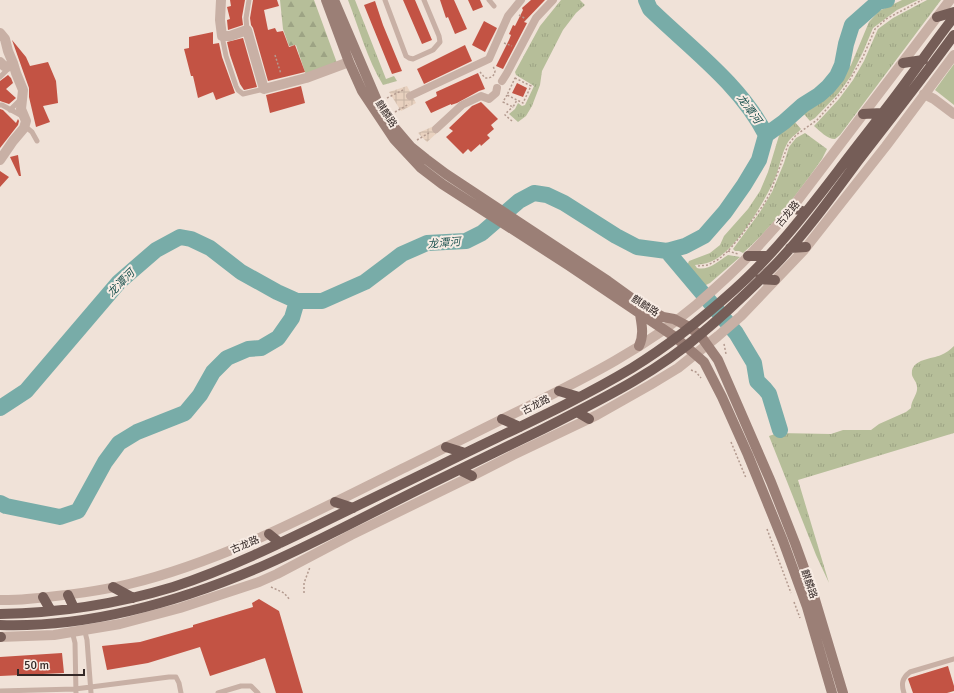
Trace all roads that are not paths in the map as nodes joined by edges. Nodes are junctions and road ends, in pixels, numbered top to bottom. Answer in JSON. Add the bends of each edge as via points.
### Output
{"nodes":[{"id":1,"x":221,"y":0,"type":"edge"},
{"id":2,"x":249,"y":0,"type":"edge"},
{"id":3,"x":326,"y":0,"type":"edge"},
{"id":4,"x":334,"y":0,"type":"edge"},
{"id":5,"x":385,"y":0,"type":"edge"},
{"id":6,"x":424,"y":0,"type":"edge"},
{"id":7,"x":489,"y":0,"type":"edge"},
{"id":8,"x":521,"y":0,"type":"edge"},
{"id":9,"x":553,"y":0,"type":"edge"},
{"id":10,"x":950,"y":0,"type":"edge"},
{"id":11,"x":494,"y":6,"type":"dead end"},
{"id":12,"x":954,"y":12,"type":"edge"},
{"id":13,"x":937,"y":17,"type":"junction"},
{"id":14,"x":954,"y":17,"type":"edge"},
{"id":15,"x":247,"y":30,"type":"junction"},
{"id":16,"x":0,"y":33,"type":"edge"},
{"id":17,"x":954,"y":35,"type":"edge"},
{"id":18,"x":222,"y":36,"type":"junction"},
{"id":19,"x":954,"y":55,"type":"edge"},
{"id":20,"x":923,"y":60,"type":"junction"},
{"id":21,"x":349,"y":62,"type":"junction"},
{"id":22,"x":903,"y":63,"type":"junction"},
{"id":23,"x":7,"y":64,"type":"edge"},
{"id":24,"x":0,"y":77,"type":"edge"},
{"id":25,"x":502,"y":81,"type":"dead end"},
{"id":26,"x":497,"y":88,"type":"dead end"},
{"id":27,"x":264,"y":89,"type":"junction"},
{"id":28,"x":924,"y":94,"type":"junction"},
{"id":29,"x":410,"y":96,"type":"dead end"},
{"id":30,"x":22,"y":98,"type":"junction"},
{"id":31,"x":0,"y":105,"type":"edge"},
{"id":32,"x":10,"y":110,"type":"junction"},
{"id":33,"x":882,"y":113,"type":"junction"},
{"id":34,"x":864,"y":114,"type":"junction"},
{"id":35,"x":954,"y":114,"type":"edge"},
{"id":36,"x":24,"y":123,"type":"junction"},
{"id":37,"x":436,"y":129,"type":"road end"},
{"id":38,"x":37,"y":141,"type":"dead end"},
{"id":39,"x":0,"y":160,"type":"edge"},
{"id":40,"x":791,"y":208,"type":"junction"},
{"id":41,"x":806,"y":212,"type":"junction"},
{"id":42,"x":806,"y":247,"type":"junction"},
{"id":43,"x":790,"y":248,"type":"junction"},
{"id":44,"x":744,"y":255,"type":"junction"},
{"id":45,"x":768,"y":256,"type":"junction"},
{"id":46,"x":760,"y":280,"type":"junction"},
{"id":47,"x":775,"y":280,"type":"junction"},
{"id":48,"x":640,"y":314,"type":"junction"},
{"id":49,"x":676,"y":320,"type":"junction"},
{"id":50,"x":689,"y":327,"type":"junction"},
{"id":51,"x":663,"y":329,"type":"junction"},
{"id":52,"x":700,"y":335,"type":"junction"},
{"id":53,"x":676,"y":338,"type":"junction"},
{"id":54,"x":707,"y":344,"type":"junction"},
{"id":55,"x":639,"y":346,"type":"junction"},
{"id":56,"x":686,"y":346,"type":"junction"},
{"id":57,"x":696,"y":354,"type":"junction"},
{"id":58,"x":559,"y":391,"type":"junction"},
{"id":59,"x":580,"y":397,"type":"junction"},
{"id":60,"x":577,"y":412,"type":"junction"},
{"id":61,"x":502,"y":419,"type":"junction"},
{"id":62,"x":589,"y":419,"type":"junction"},
{"id":63,"x":520,"y":427,"type":"junction"},
{"id":64,"x":446,"y":447,"type":"junction"},
{"id":65,"x":465,"y":453,"type":"junction"},
{"id":66,"x":460,"y":470,"type":"junction"},
{"id":67,"x":472,"y":476,"type":"junction"},
{"id":68,"x":335,"y":502,"type":"junction"},
{"id":69,"x":353,"y":508,"type":"junction"},
{"id":70,"x":269,"y":534,"type":"junction"},
{"id":71,"x":280,"y":543,"type":"junction"},
{"id":72,"x":113,"y":587,"type":"junction"},
{"id":73,"x":68,"y":595,"type":"junction"},
{"id":74,"x":43,"y":597,"type":"junction"},
{"id":75,"x":133,"y":598,"type":"junction"},
{"id":76,"x":0,"y":600,"type":"edge"},
{"id":77,"x":74,"y":608,"type":"junction"},
{"id":78,"x":51,"y":611,"type":"junction"},
{"id":79,"x":0,"y":614,"type":"edge"},
{"id":80,"x":0,"y":626,"type":"edge"},
{"id":81,"x":83,"y":626,"type":"junction"},
{"id":82,"x":71,"y":627,"type":"junction"},
{"id":83,"x":0,"y":637,"type":"edge"},
{"id":84,"x":954,"y":659,"type":"edge"},
{"id":85,"x":91,"y":686,"type":"junction"},
{"id":86,"x":0,"y":691,"type":"edge"},
{"id":87,"x":76,"y":691,"type":"edge"},
{"id":88,"x":91,"y":693,"type":"edge"},
{"id":89,"x":181,"y":693,"type":"edge"},
{"id":90,"x":218,"y":693,"type":"edge"},
{"id":91,"x":258,"y":693,"type":"edge"},
{"id":92,"x":832,"y":693,"type":"edge"},
{"id":93,"x":843,"y":693,"type":"edge"},
{"id":94,"x":904,"y":693,"type":"edge"}],
"edges":[{"from":1,"to":18,"type":"street"},
{"from":2,"to":15,"type":"lane"},
{"from":3,"to":21,"type":"main road","name":"麒麟路"},
{"from":4,"to":49,"type":"main road","name":"麒麟路","via":[[388,120],[416,151],[446,174],[644,307],[663,317]]},
{"from":5,"to":6,"type":"lane","via":[[406,56],[413,59],[433,50],[440,42]]},
{"from":7,"to":11,"type":"lane"},
{"from":8,"to":29,"type":"street","via":[[512,10],[489,59]]},
{"from":9,"to":25,"type":"street","via":[[532,24]]},
{"from":10,"to":13,"type":"street"},
{"from":12,"to":13,"type":"main road"},
{"from":13,"to":22,"type":"street"},
{"from":14,"to":20,"type":"main road","name":"古龙路"},
{"from":15,"to":18,"type":"street"},
{"from":15,"to":27,"type":"street"},
{"from":16,"to":23,"type":"street","via":[[5,39]]},
{"from":17,"to":43,"type":"main road"},
{"from":18,"to":27,"type":"lane","via":[[238,90],[244,94]]},
{"from":19,"to":28,"type":"street"},
{"from":20,"to":22,"type":"main road"},
{"from":20,"to":33,"type":"main road","name":"古龙路"},
{"from":21,"to":27,"type":"street","via":[[306,78]]},
{"from":21,"to":48,"type":"main road","name":"麒麟路","via":[[362,91],[378,117],[398,144],[431,176]]},
{"from":22,"to":34,"type":"street"},
{"from":23,"to":24,"type":"lane","via":[[6,71]]},
{"from":23,"to":30,"type":"street","via":[[16,73],[23,90]]},
{"from":26,"to":37,"type":"street","via":[[496,93],[489,99],[481,96],[462,105]]},
{"from":28,"to":35,"type":"street"},
{"from":28,"to":42,"type":"street"},
{"from":30,"to":32,"type":"lane"},
{"from":30,"to":36,"type":"street"},
{"from":31,"to":32,"type":"lane"},
{"from":32,"to":36,"type":"lane"},
{"from":33,"to":34,"type":"main road"},
{"from":33,"to":41,"type":"main road","name":"古龙路"},
{"from":34,"to":40,"type":"street"},
{"from":36,"to":38,"type":"lane"},
{"from":36,"to":39,"type":"street"},
{"from":40,"to":41,"type":"main road"},
{"from":40,"to":44,"type":"street","via":[[760,245]]},
{"from":41,"to":45,"type":"main road","name":"古龙路"},
{"from":42,"to":43,"type":"main road"},
{"from":42,"to":47,"type":"street"},
{"from":43,"to":46,"type":"main road"},
{"from":44,"to":45,"type":"main road"},
{"from":44,"to":49,"type":"street","via":[[714,288]]},
{"from":45,"to":50,"type":"main road","name":"古龙路","via":[[721,301]]},
{"from":46,"to":47,"type":"main road"},
{"from":46,"to":52,"type":"main road"},
{"from":47,"to":54,"type":"street","via":[[731,325]]},
{"from":48,"to":51,"type":"main road","name":"麒麟路"},
{"from":48,"to":55,"type":"main road","via":[[643,336]]},
{"from":49,"to":50,"type":"main road","name":"麒麟路"},
{"from":49,"to":51,"type":"street"},
{"from":50,"to":52,"type":"main road","name":"麒麟路"},
{"from":50,"to":53,"type":"main road","name":"古龙路"},
{"from":51,"to":53,"type":"main road","name":"麒麟路"},
{"from":51,"to":55,"type":"street"},
{"from":52,"to":54,"type":"main road","name":"麒麟路"},
{"from":52,"to":56,"type":"main road"},
{"from":53,"to":56,"type":"main road","name":"麒麟路"},
{"from":53,"to":59,"type":"main road","name":"古龙路","via":[[633,368]]},
{"from":54,"to":57,"type":"street"},
{"from":54,"to":93,"type":"main road","name":"麒麟路","via":[[718,360],[771,482],[815,600]]},
{"from":55,"to":58,"type":"street"},
{"from":56,"to":57,"type":"main road","name":"麒麟路"},
{"from":56,"to":60,"type":"main road","via":[[638,379]]},
{"from":57,"to":62,"type":"street","via":[[650,386]]},
{"from":57,"to":92,"type":"main road","name":"麒麟路","via":[[708,368],[722,397],[783,541],[807,607]]},
{"from":58,"to":59,"type":"main road"},
{"from":58,"to":61,"type":"street"},
{"from":59,"to":63,"type":"main road","name":"古龙路"},
{"from":60,"to":62,"type":"main road"},
{"from":60,"to":66,"type":"main road"},
{"from":61,"to":63,"type":"main road"},
{"from":61,"to":64,"type":"street"},
{"from":62,"to":67,"type":"street"},
{"from":63,"to":65,"type":"main road","name":"古龙路"},
{"from":64,"to":65,"type":"main road"},
{"from":64,"to":68,"type":"street"},
{"from":65,"to":69,"type":"main road","name":"古龙路"},
{"from":66,"to":67,"type":"main road"},
{"from":66,"to":81,"type":"main road","via":[[312,543],[213,586]]},
{"from":67,"to":81,"type":"street","via":[[259,582],[120,624]]},
{"from":68,"to":69,"type":"main road"},
{"from":68,"to":70,"type":"street"},
{"from":69,"to":71,"type":"main road","name":"古龙路"},
{"from":70,"to":71,"type":"main road"},
{"from":70,"to":72,"type":"street","via":[[191,566]]},
{"from":71,"to":75,"type":"main road","name":"古龙路","via":[[207,574]]},
{"from":72,"to":73,"type":"street"},
{"from":72,"to":75,"type":"main road"},
{"from":73,"to":74,"type":"street"},
{"from":73,"to":77,"type":"main road"},
{"from":74,"to":76,"type":"street"},
{"from":74,"to":78,"type":"main road"},
{"from":75,"to":77,"type":"main road","name":"古龙路"},
{"from":77,"to":78,"type":"main road","name":"古龙路"},
{"from":78,"to":79,"type":"main road","name":"古龙路"},
{"from":80,"to":82,"type":"main road"},
{"from":81,"to":82,"type":"main road"},
{"from":81,"to":85,"type":"lane","via":[[87,640]]},
{"from":82,"to":83,"type":"street","via":[[48,635]]},
{"from":82,"to":87,"type":"lane","via":[[75,643]]},
{"from":84,"to":94,"type":"lane","via":[[910,672],[903,680]]},
{"from":85,"to":87,"type":"lane"},
{"from":85,"to":88,"type":"lane"},
{"from":85,"to":89,"type":"lane","via":[[176,677]]},
{"from":86,"to":87,"type":"lane"},
{"from":90,"to":91,"type":"lane","via":[[241,686],[251,686]]}]}
